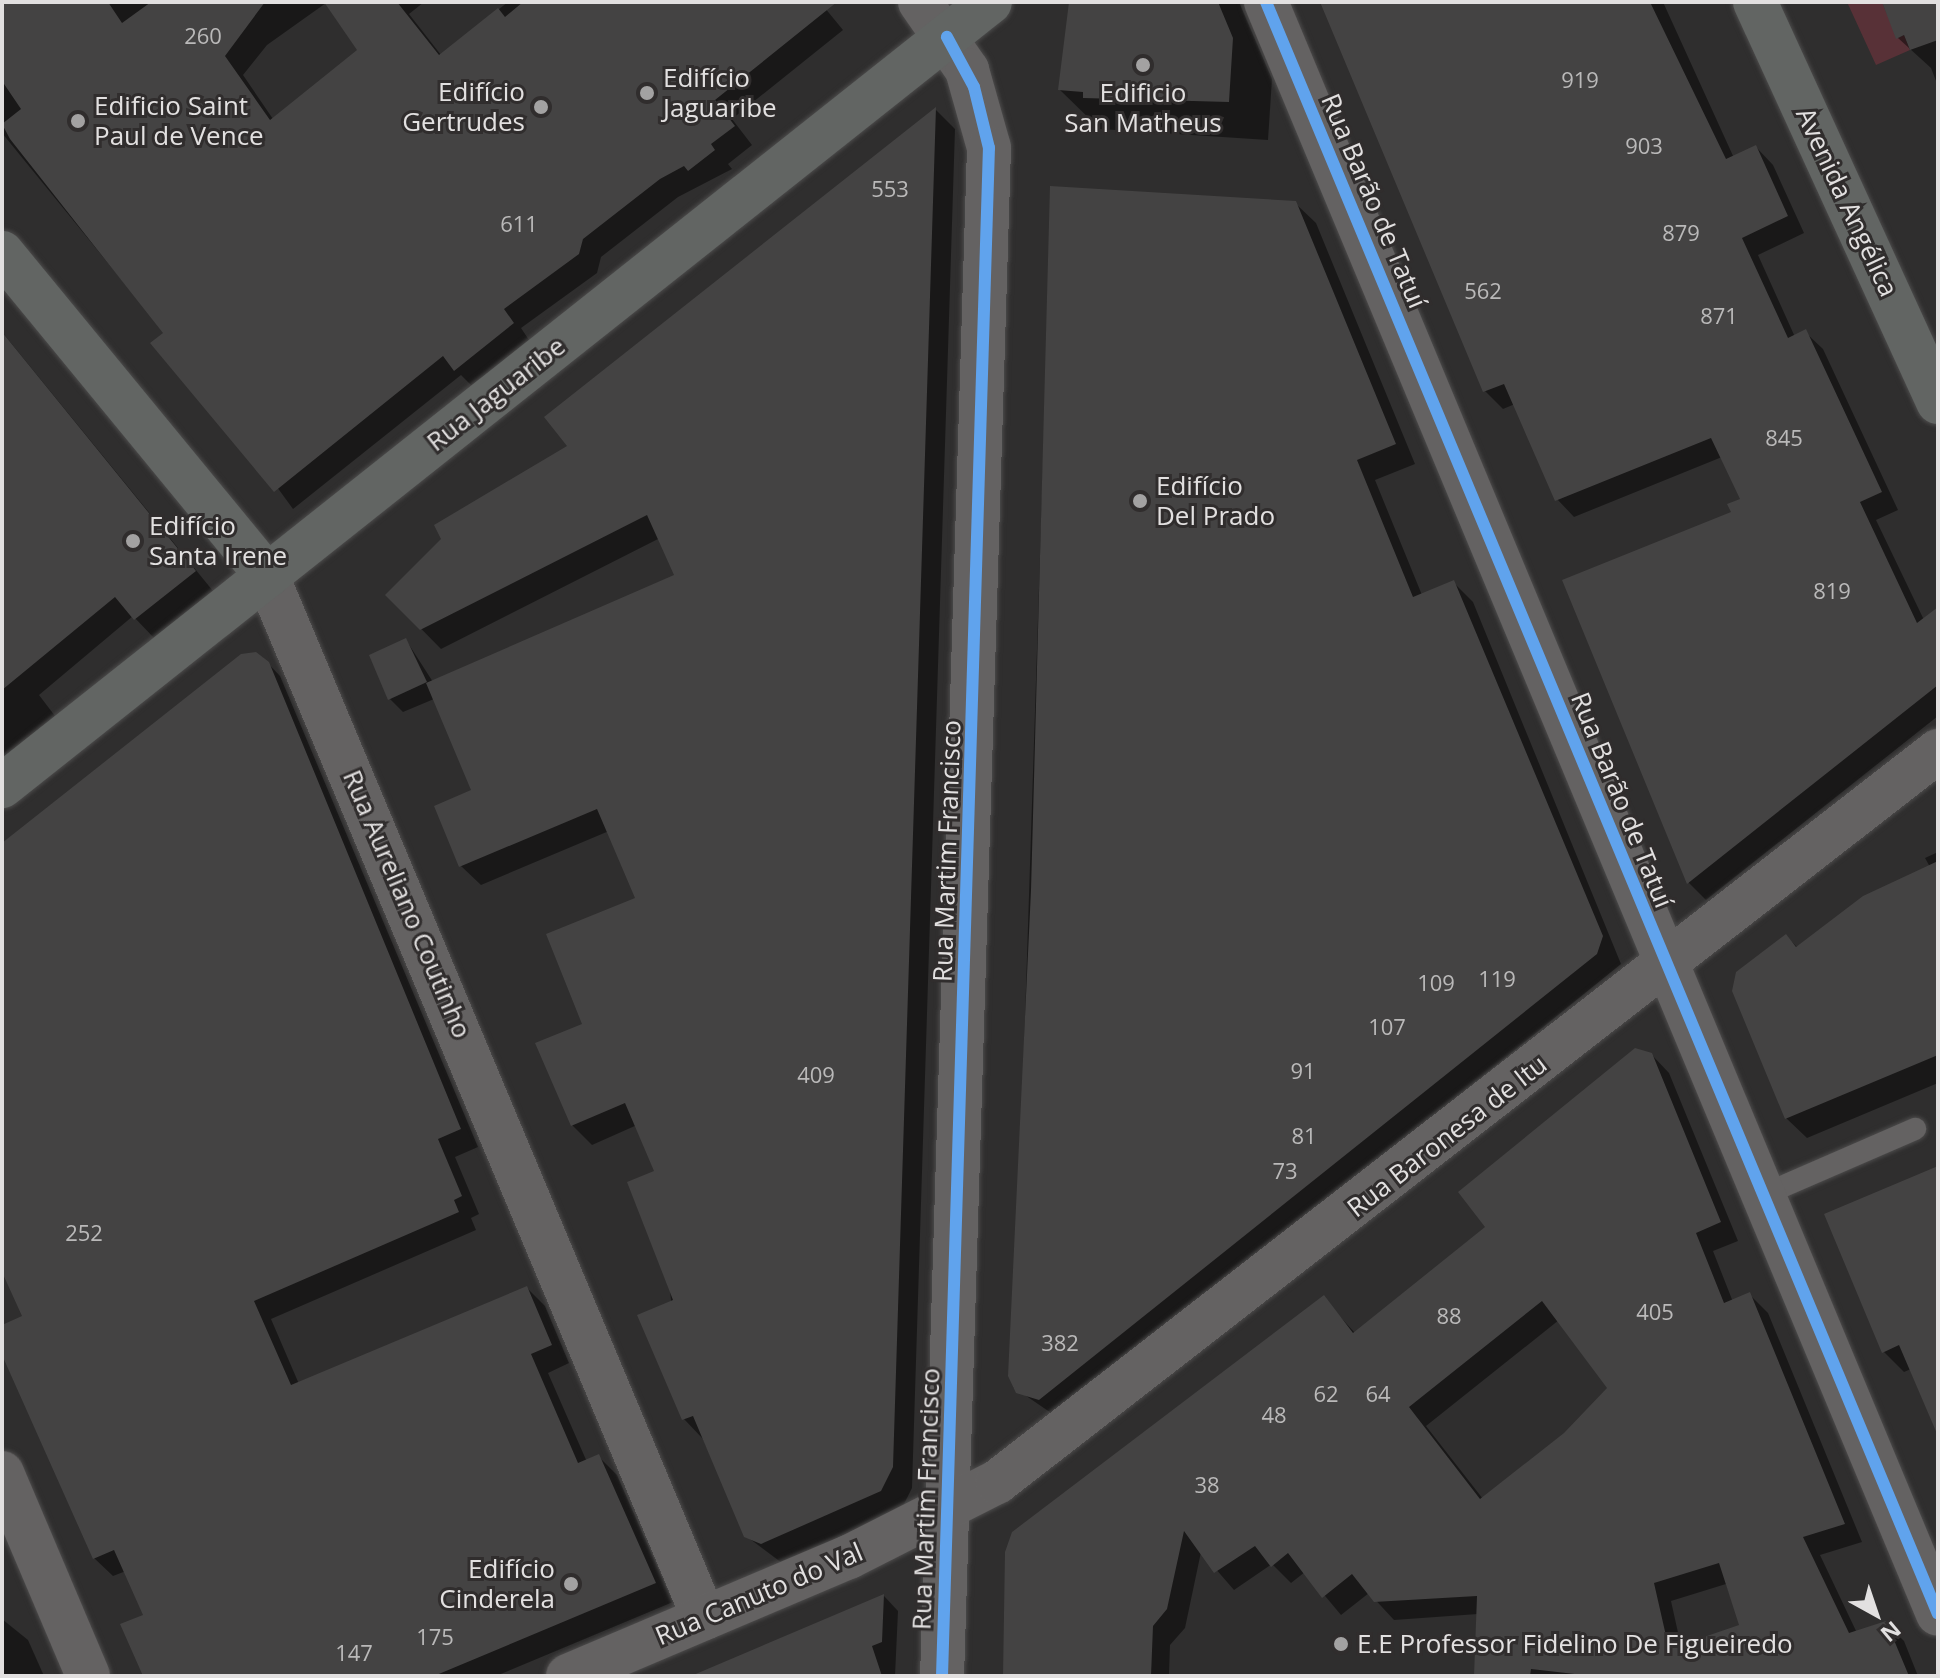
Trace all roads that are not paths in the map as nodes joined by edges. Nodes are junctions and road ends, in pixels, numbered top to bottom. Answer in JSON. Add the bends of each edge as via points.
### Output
{"nodes":[{"id":1,"x":920,"y":2,"type":"edge"},
{"id":2,"x":990,"y":2,"type":"edge"},
{"id":3,"x":1266,"y":2,"type":"edge"},
{"id":4,"x":1755,"y":2,"type":"edge"},
{"id":5,"x":947,"y":37,"type":"junction"},
{"id":6,"x":2,"y":253,"type":"edge"},
{"id":7,"x":1938,"y":402,"type":"edge"},
{"id":8,"x":267,"y":576,"type":"junction"},
{"id":9,"x":1938,"y":751,"type":"edge"},
{"id":10,"x":2,"y":786,"type":"edge"},
{"id":11,"x":1666,"y":964,"type":"junction"},
{"id":12,"x":1915,"y":1129,"type":"dead end"},
{"id":13,"x":1763,"y":1195,"type":"junction"},
{"id":14,"x":2,"y":1473,"type":"edge"},
{"id":15,"x":948,"y":1509,"type":"junction"},
{"id":16,"x":1938,"y":1614,"type":"edge"},
{"id":17,"x":704,"y":1618,"type":"junction"},
{"id":18,"x":88,"y":1676,"type":"edge"},
{"id":19,"x":568,"y":1676,"type":"edge"},
{"id":20,"x":942,"y":1676,"type":"edge"}],
"edges":[{"from":1,"to":5,"type":"street","name":"Rua Martim Francisco"},
{"from":2,"to":5,"type":"street","name":"Rua Jaguaribe"},
{"from":3,"to":11,"type":"street","name":"Rua Barão de Tatuí"},
{"from":4,"to":7,"type":"street","name":"Avenida Angélica"},
{"from":5,"to":8,"type":"street","name":"Rua Jaguaribe"},
{"from":5,"to":15,"type":"street","name":"Rua Martim Francisco","via":[[974,87],[989,148]]},
{"from":6,"to":8,"type":"street","name":"Rua Aureliano Coutinho"},
{"from":8,"to":10,"type":"street","name":"Rua Jaguaribe"},
{"from":8,"to":17,"type":"street","name":"Rua Aureliano Coutinho"},
{"from":9,"to":11,"type":"street","name":"Rua Baronesa de Itu"},
{"from":11,"to":13,"type":"street","name":"Rua Barão de Tatuí"},
{"from":11,"to":15,"type":"street","name":"Rua Baronesa de Itu","via":[[1169,1353],[997,1482]]},
{"from":12,"to":13,"type":"lane"},
{"from":13,"to":16,"type":"street","name":"Rua Barão de Tatuí"},
{"from":14,"to":18,"type":"street"},
{"from":15,"to":17,"type":"street","name":"Rua Canuto do Val"},
{"from":15,"to":20,"type":"street","name":"Rua Martim Francisco"},
{"from":17,"to":19,"type":"street","name":"Rua Canuto do Val"}]}
